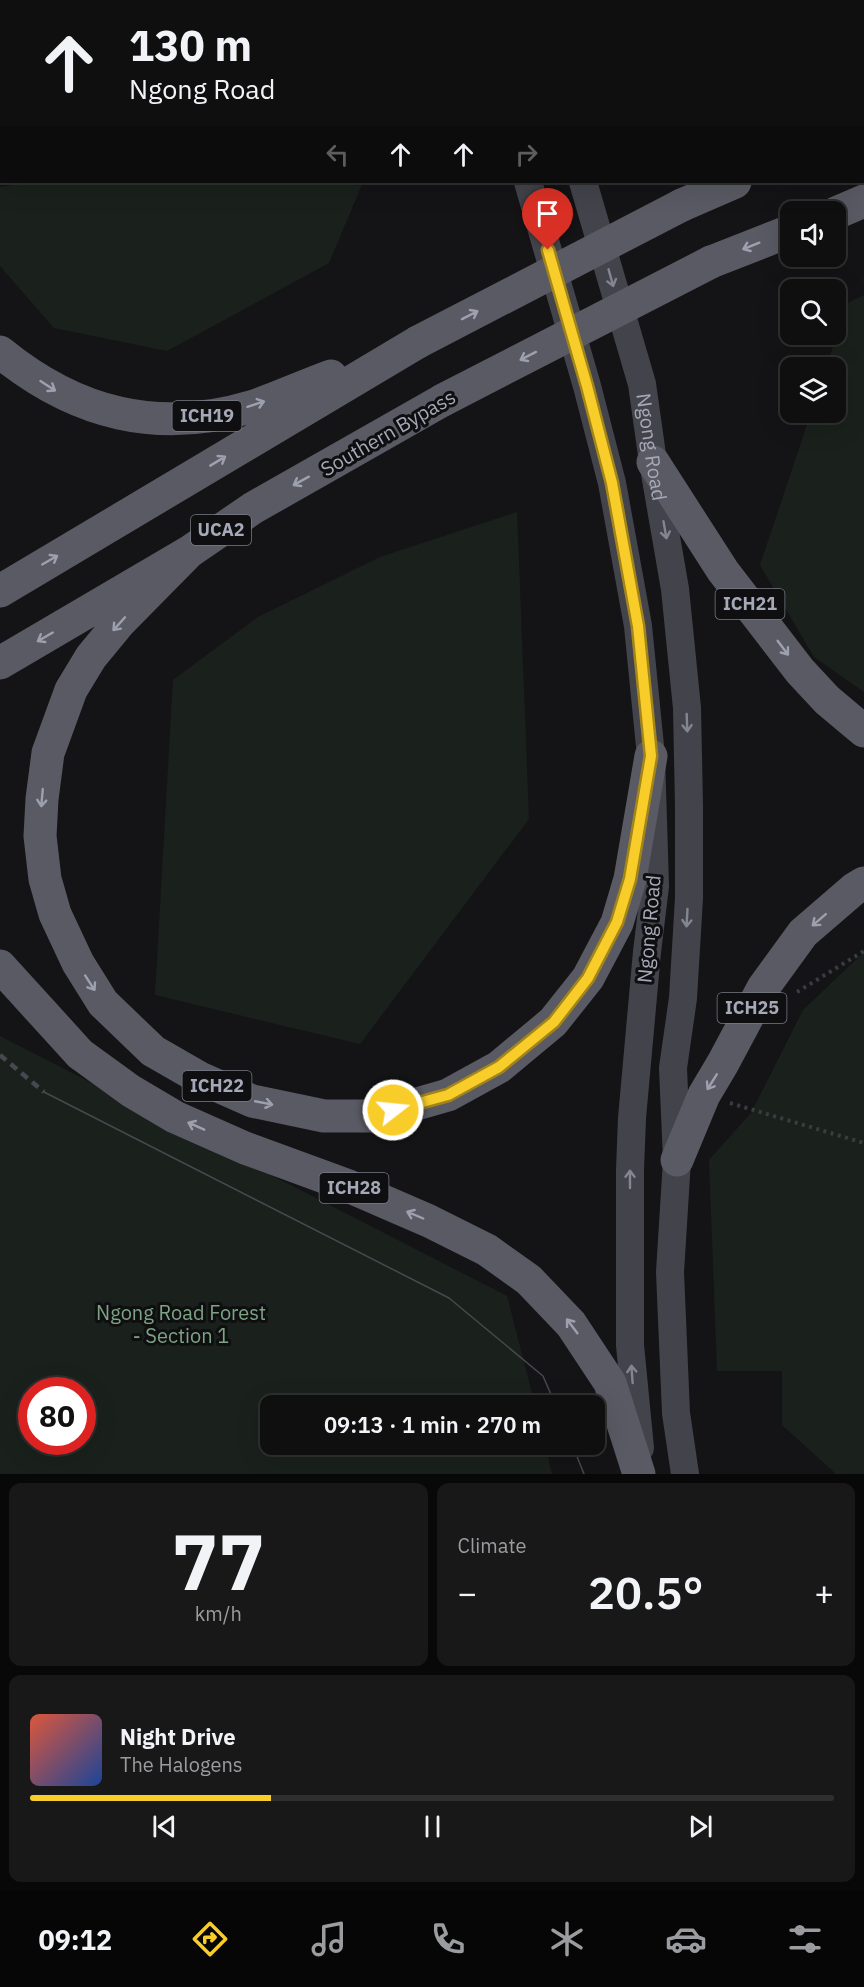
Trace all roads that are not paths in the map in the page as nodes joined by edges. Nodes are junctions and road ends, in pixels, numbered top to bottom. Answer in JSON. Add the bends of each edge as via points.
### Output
{"nodes":[{"id":1,"x":528,"y":183,"type":"edge"},
{"id":2,"x":583,"y":183,"type":"edge"},
{"id":3,"x":733,"y":183,"type":"edge"},
{"id":4,"x":864,"y":201,"type":"edge"},
{"id":5,"x":846,"y":209,"type":"edge"},
{"id":6,"x":780,"y":235,"type":"edge"},
{"id":7,"x":418,"y":342,"type":"junction"},
{"id":8,"x":0,"y":352,"type":"edge"},
{"id":9,"x":653,"y":462,"type":"junction"},
{"id":10,"x":189,"y":552,"type":"junction"},
{"id":11,"x":0,"y":591,"type":"edge"},
{"id":12,"x":0,"y":663,"type":"edge"},
{"id":13,"x":864,"y":731,"type":"edge"},
{"id":14,"x":651,"y":756,"type":"junction"},
{"id":15,"x":864,"y":883,"type":"edge"},
{"id":16,"x":0,"y":966,"type":"edge"},
{"id":17,"x":677,"y":1160,"type":"junction"},
{"id":18,"x":641,"y":1474,"type":"edge"},
{"id":19,"x":686,"y":1474,"type":"edge"}],
"edges":[{"from":1,"to":14,"type":"main road","name":"Ngong Road","via":[[612,483],[638,626]]},
{"from":2,"to":9,"type":"main road","name":"Ngong Road","one_way":true,"via":[[642,384]]},
{"from":7,"to":3,"type":"highway","one_way":true,"bridge":true,"via":[[682,205]]},
{"from":4,"to":5,"type":"highway"},
{"from":6,"to":10,"type":"highway","name":"Southern Bypass","number":"UCA2","one_way":true,"bridge":true,"via":[[711,262],[443,400],[253,508]]},
{"from":8,"to":7,"type":"highway","number":"ICH19","one_way":true,"via":[[57,392],[98,409],[179,419],[254,405]]},
{"from":11,"to":7,"type":"highway","one_way":true},
{"from":9,"to":13,"type":"highway","number":"ICH21","one_way":true,"via":[[723,571],[800,671]]},
{"from":9,"to":17,"type":"main road","name":"Ngong Road","one_way":true,"via":[[675,589],[687,708],[688,898],[683,998],[673,1068]]},
{"from":10,"to":12,"type":"highway","name":"Southern Bypass","number":"UCA2","one_way":true},
{"from":10,"to":14,"type":"highway","number":"ICH22","one_way":true,"via":[[119,623],[71,690],[48,753],[40,836],[45,879],[55,914],[78,963],[103,1003],[153,1051],[252,1101],[324,1116],[375,1116],[448,1095],[499,1067],[554,1022],[588,978],[617,922],[630,879]]},
{"from":18,"to":14,"type":"main road","name":"Ngong Road","one_way":true,"via":[[630,1345],[630,1170],[655,886]]},
{"from":15,"to":17,"type":"highway","number":"ICH25","one_way":true,"via":[[803,933],[763,988],[704,1095]]},
{"from":18,"to":16,"type":"highway","number":"ICH28","one_way":true,"via":[[610,1383],[571,1324],[529,1280],[487,1250],[429,1221],[175,1118],[80,1054]]},
{"from":17,"to":19,"type":"main road","name":"Ngong Road","via":[[670,1272],[676,1413]]}]}
